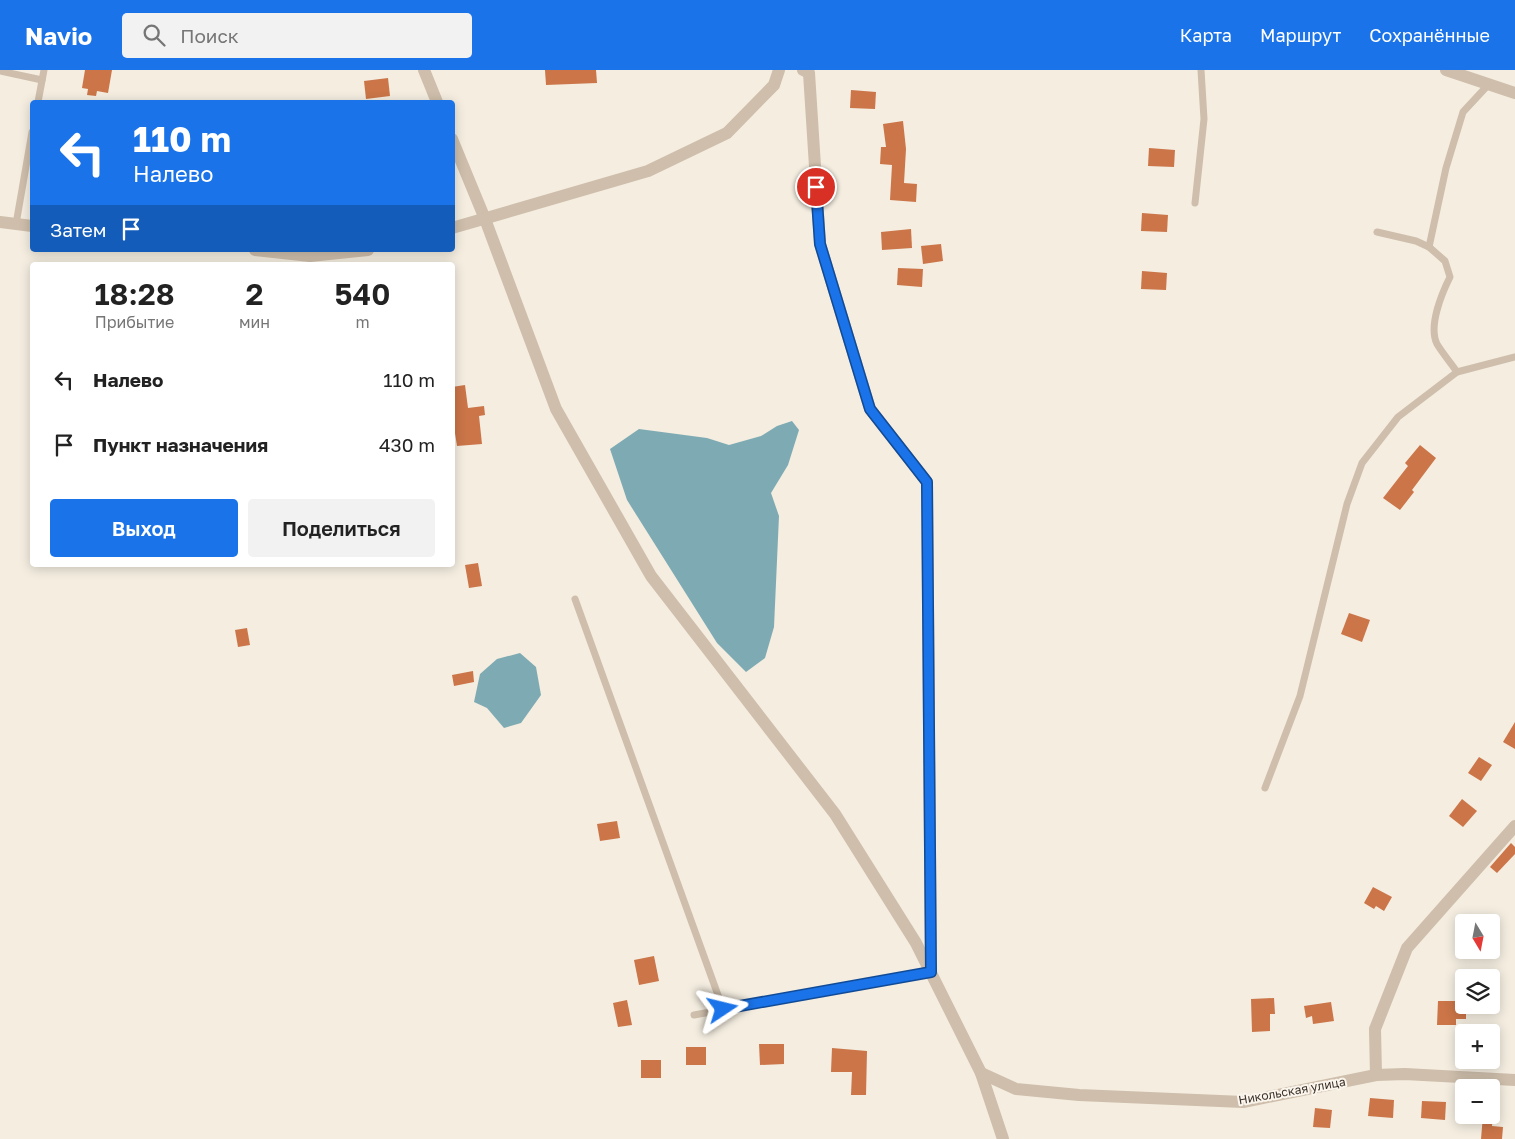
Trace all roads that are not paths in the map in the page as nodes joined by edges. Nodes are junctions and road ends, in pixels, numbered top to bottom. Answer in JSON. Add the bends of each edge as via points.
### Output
{"nodes":[{"id":1,"x":44,"y":70,"type":"edge"},
{"id":2,"x":424,"y":70,"type":"edge"},
{"id":3,"x":779,"y":70,"type":"edge"},
{"id":4,"x":803,"y":70,"type":"edge"},
{"id":5,"x":1201,"y":70,"type":"edge"},
{"id":6,"x":1446,"y":70,"type":"edge"},
{"id":7,"x":0,"y":71,"type":"edge"},
{"id":8,"x":42,"y":80,"type":"junction"},
{"id":9,"x":1489,"y":84,"type":"junction"},
{"id":10,"x":1515,"y":93,"type":"edge"},
{"id":11,"x":38,"y":100,"type":"edge"},
{"id":12,"x":436,"y":100,"type":"edge"},
{"id":13,"x":30,"y":144,"type":"edge"},
{"id":14,"x":455,"y":146,"type":"edge"},
{"id":15,"x":1195,"y":204,"type":"dead end"},
{"id":16,"x":486,"y":219,"type":"junction"},
{"id":17,"x":0,"y":222,"type":"edge"},
{"id":18,"x":16,"y":224,"type":"junction"},
{"id":19,"x":30,"y":226,"type":"edge"},
{"id":20,"x":455,"y":227,"type":"edge"},
{"id":21,"x":1377,"y":232,"type":"dead end"},
{"id":22,"x":1428,"y":247,"type":"junction"},
{"id":23,"x":273,"y":252,"type":"edge"},
{"id":24,"x":349,"y":252,"type":"edge"},
{"id":25,"x":1515,"y":357,"type":"edge"},
{"id":26,"x":1458,"y":372,"type":"junction"},
{"id":27,"x":575,"y":599,"type":"dead end"},
{"id":28,"x":1265,"y":788,"type":"dead end"},
{"id":29,"x":1515,"y":826,"type":"edge"},
{"id":30,"x":931,"y":972,"type":"junction"},
{"id":31,"x":723,"y":1009,"type":"junction"},
{"id":32,"x":694,"y":1014,"type":"dead end"},
{"id":33,"x":981,"y":1073,"type":"junction"},
{"id":34,"x":1376,"y":1075,"type":"junction"},
{"id":35,"x":1515,"y":1080,"type":"edge"},
{"id":36,"x":1003,"y":1139,"type":"edge"}],
"edges":[{"from":1,"to":8,"type":"lane"},
{"from":2,"to":12,"type":"street"},
{"from":3,"to":16,"type":"street","via":[[774,85],[727,133],[648,171]]},
{"from":4,"to":30,"type":"street","via":[[809,73],[822,253],[870,409],[927,482]]},
{"from":5,"to":15,"type":"lane","via":[[1204,119]]},
{"from":6,"to":9,"type":"street"},
{"from":7,"to":8,"type":"lane"},
{"from":8,"to":11,"type":"lane"},
{"from":9,"to":10,"type":"street"},
{"from":9,"to":22,"type":"lane","via":[[1463,112]]},
{"from":13,"to":18,"type":"lane"},
{"from":14,"to":16,"type":"street"},
{"from":16,"to":20,"type":"street"},
{"from":16,"to":30,"type":"street","via":[[556,409],[651,576],[834,814]]},
{"from":17,"to":18,"type":"street"},
{"from":18,"to":19,"type":"street"},
{"from":21,"to":22,"type":"lane"},
{"from":22,"to":26,"type":"lane","via":[[1445,261],[1450,277],[1439,300],[1435,320],[1436,342]]},
{"from":23,"to":24,"type":"street","via":[[310,256]]},
{"from":25,"to":26,"type":"lane"},
{"from":26,"to":28,"type":"lane","via":[[1398,417],[1362,463],[1347,504],[1300,696]]},
{"from":27,"to":31,"type":"lane"},
{"from":29,"to":34,"type":"street","via":[[1407,948],[1375,1029]]},
{"from":30,"to":31,"type":"lane"},
{"from":30,"to":33,"type":"street"},
{"from":31,"to":32,"type":"lane"},
{"from":33,"to":34,"type":"street","name":"Никольская улица","via":[[1016,1090],[1243,1102]]},
{"from":33,"to":36,"type":"street"},
{"from":34,"to":35,"type":"street","name":"Никольская улица"}]}
